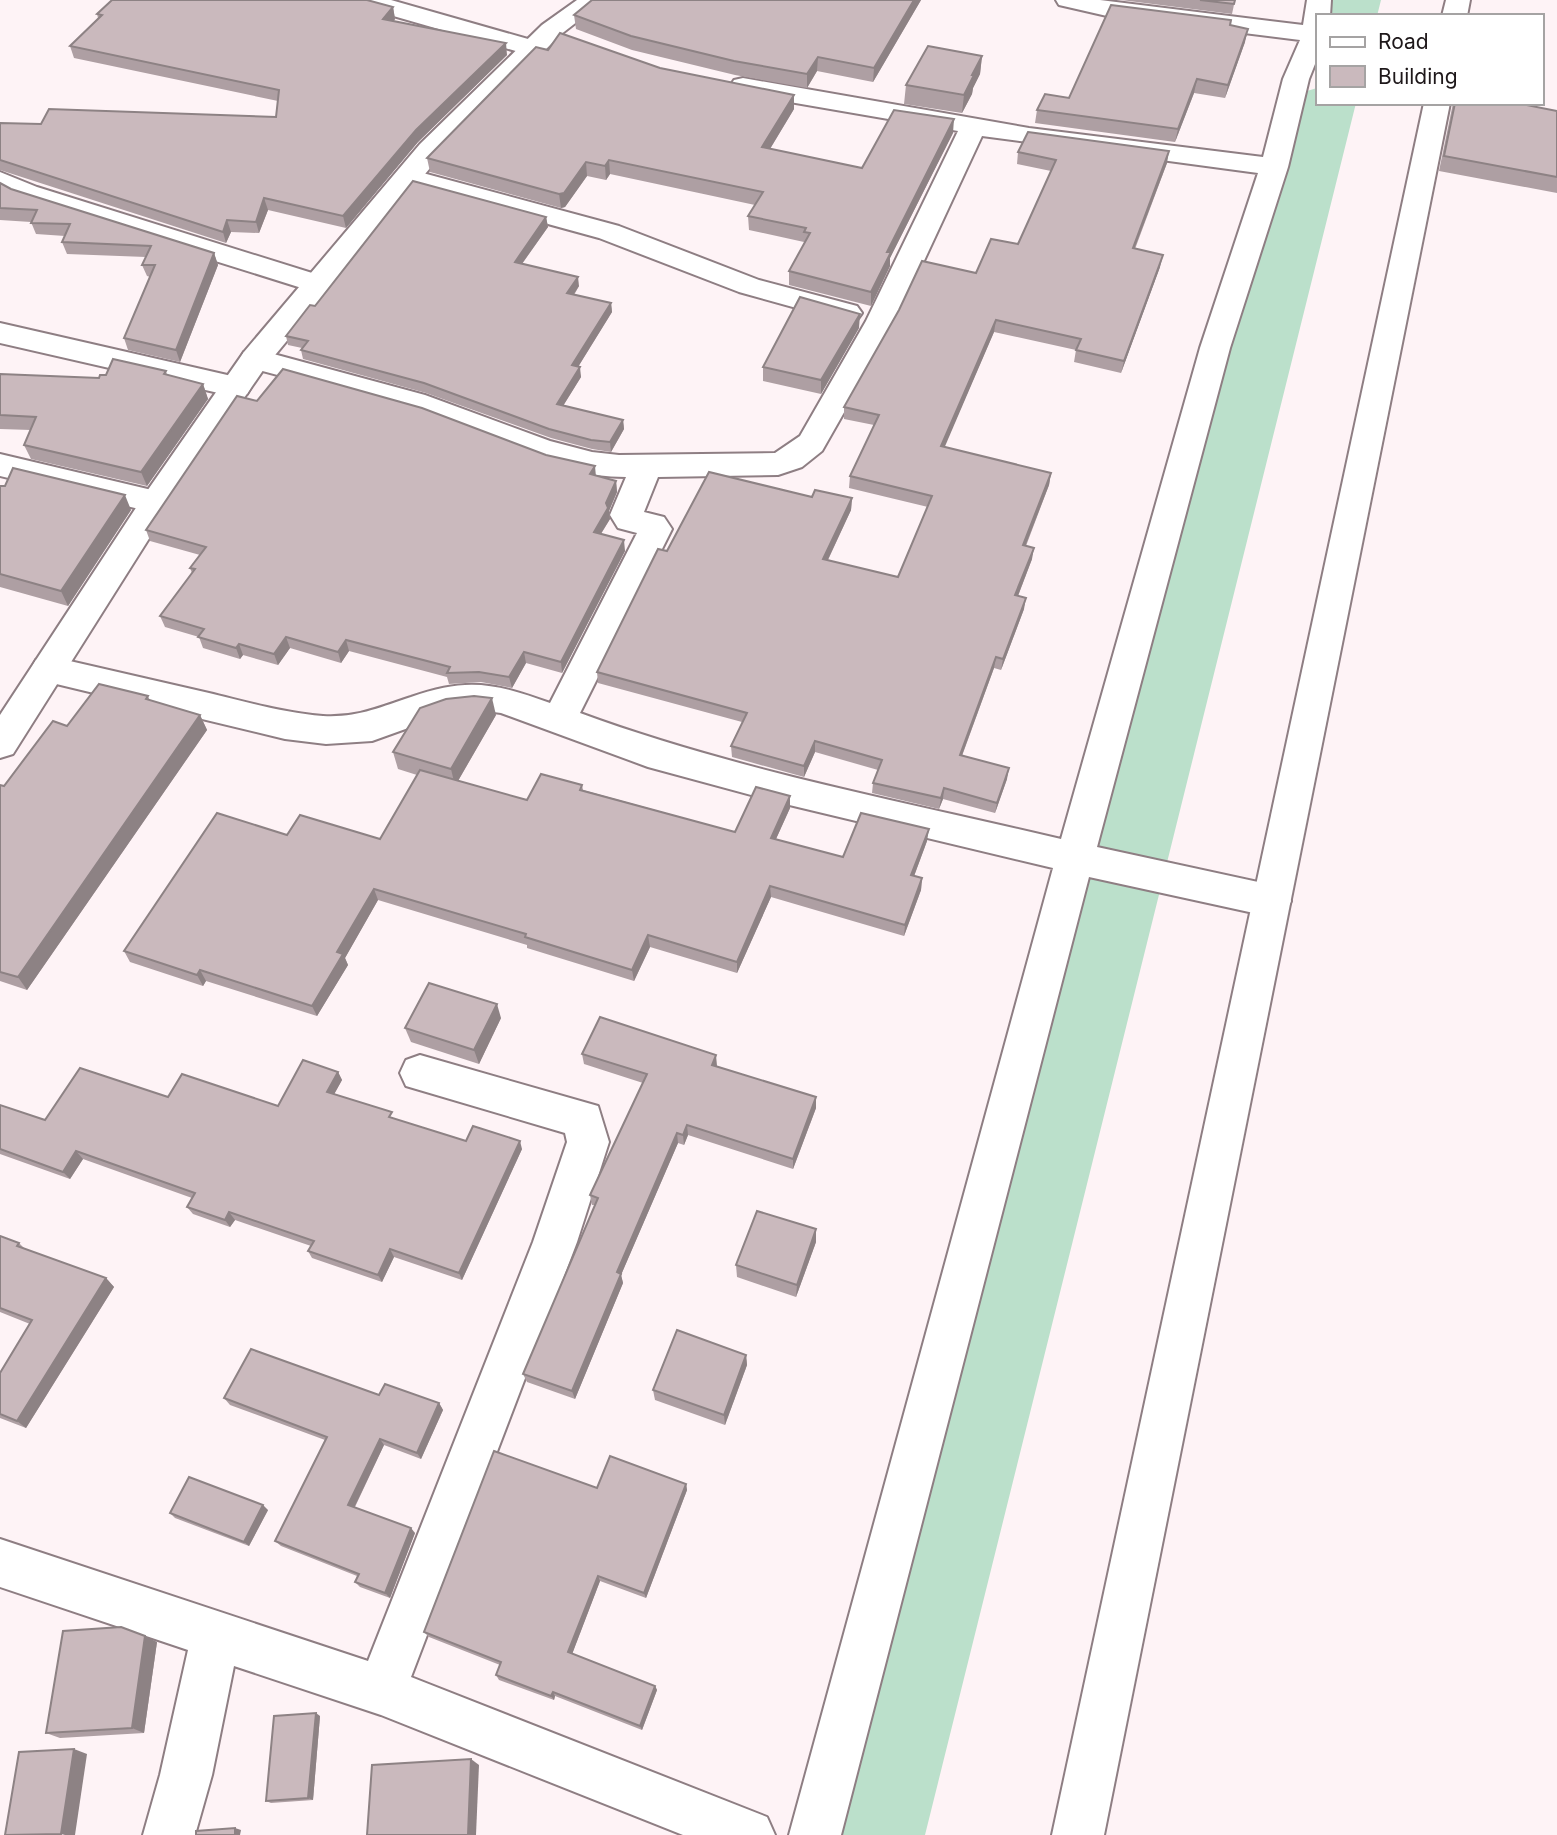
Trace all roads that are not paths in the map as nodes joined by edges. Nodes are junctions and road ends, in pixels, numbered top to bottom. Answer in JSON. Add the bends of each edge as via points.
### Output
{"nodes":[{"id":1,"x":364,"y":0,"type":"edge"},
{"id":2,"x":593,"y":0,"type":"edge"},
{"id":3,"x":1068,"y":0,"type":"edge"},
{"id":4,"x":1316,"y":34,"type":"edge"},
{"id":5,"x":553,"y":40,"type":"junction"},
{"id":6,"x":716,"y":81,"type":"edge"},
{"id":7,"x":1437,"y":105,"type":"edge"},
{"id":8,"x":973,"y":127,"type":"junction"},
{"id":9,"x":1274,"y":167,"type":"junction"},
{"id":10,"x":408,"y":177,"type":"junction"},
{"id":11,"x":0,"y":180,"type":"edge"},
{"id":12,"x":318,"y":284,"type":"junction"},
{"id":13,"x":881,"y":321,"type":"junction"},
{"id":14,"x":0,"y":333,"type":"edge"},
{"id":15,"x":255,"y":359,"type":"junction"},
{"id":16,"x":236,"y":387,"type":"junction"},
{"id":17,"x":0,"y":465,"type":"edge"},
{"id":18,"x":646,"y":466,"type":"junction"},
{"id":19,"x":156,"y":502,"type":"junction"},
{"id":20,"x":48,"y":668,"type":"junction"},
{"id":21,"x":559,"y":719,"type":"junction"},
{"id":22,"x":0,"y":744,"type":"edge"},
{"id":23,"x":1091,"y":861,"type":"junction"},
{"id":24,"x":1258,"y":898,"type":"junction"},
{"id":25,"x":420,"y":1073,"type":"dead end"},
{"id":26,"x":0,"y":1563,"type":"edge"},
{"id":27,"x":216,"y":1636,"type":"junction"},
{"id":28,"x":382,"y":1690,"type":"junction"},
{"id":29,"x":169,"y":1835,"type":"edge"},
{"id":30,"x":749,"y":1835,"type":"edge"},
{"id":31,"x":816,"y":1835,"type":"edge"},
{"id":32,"x":1078,"y":1835,"type":"edge"}],
"edges":[{"from":1,"to":5,"type":"street"},
{"from":2,"to":5,"type":"street"},
{"from":3,"to":4,"type":"street","via":[[1107,9]]},
{"from":4,"to":9,"type":"street","via":[[1296,79]]},
{"from":5,"to":10,"type":"street","via":[[430,150]]},
{"from":6,"to":8,"type":"street"},
{"from":7,"to":24,"type":"street"},
{"from":8,"to":9,"type":"street"},
{"from":8,"to":13,"type":"street"},
{"from":9,"to":23,"type":"street","via":[[1215,348]]},
{"from":10,"to":12,"type":"street"},
{"from":10,"to":13,"type":"street","via":[[609,232],[749,286]]},
{"from":11,"to":12,"type":"street","via":[[27,193]]},
{"from":12,"to":15,"type":"street"},
{"from":13,"to":18,"type":"street","via":[[811,443],[791,459],[778,464]]},
{"from":14,"to":16,"type":"street"},
{"from":15,"to":16,"type":"street"},
{"from":15,"to":18,"type":"street","via":[[436,410],[542,449],[627,468]]},
{"from":16,"to":19,"type":"street"},
{"from":17,"to":19,"type":"street"},
{"from":18,"to":21,"type":"street","via":[[626,515],[656,529]]},
{"from":19,"to":20,"type":"street"},
{"from":20,"to":21,"type":"street","via":[[285,725],[326,730],[372,727],[421,707],[478,697],[504,700]]},
{"from":20,"to":22,"type":"street"},
{"from":21,"to":23,"type":"street","via":[[675,760]]},
{"from":23,"to":24,"type":"street"},
{"from":23,"to":31,"type":"street"},
{"from":24,"to":32,"type":"street"},
{"from":25,"to":28,"type":"street","via":[[583,1119],[588,1142],[555,1242]]},
{"from":26,"to":27,"type":"street"},
{"from":27,"to":28,"type":"street"},
{"from":27,"to":29,"type":"street"},
{"from":28,"to":30,"type":"street"}]}
